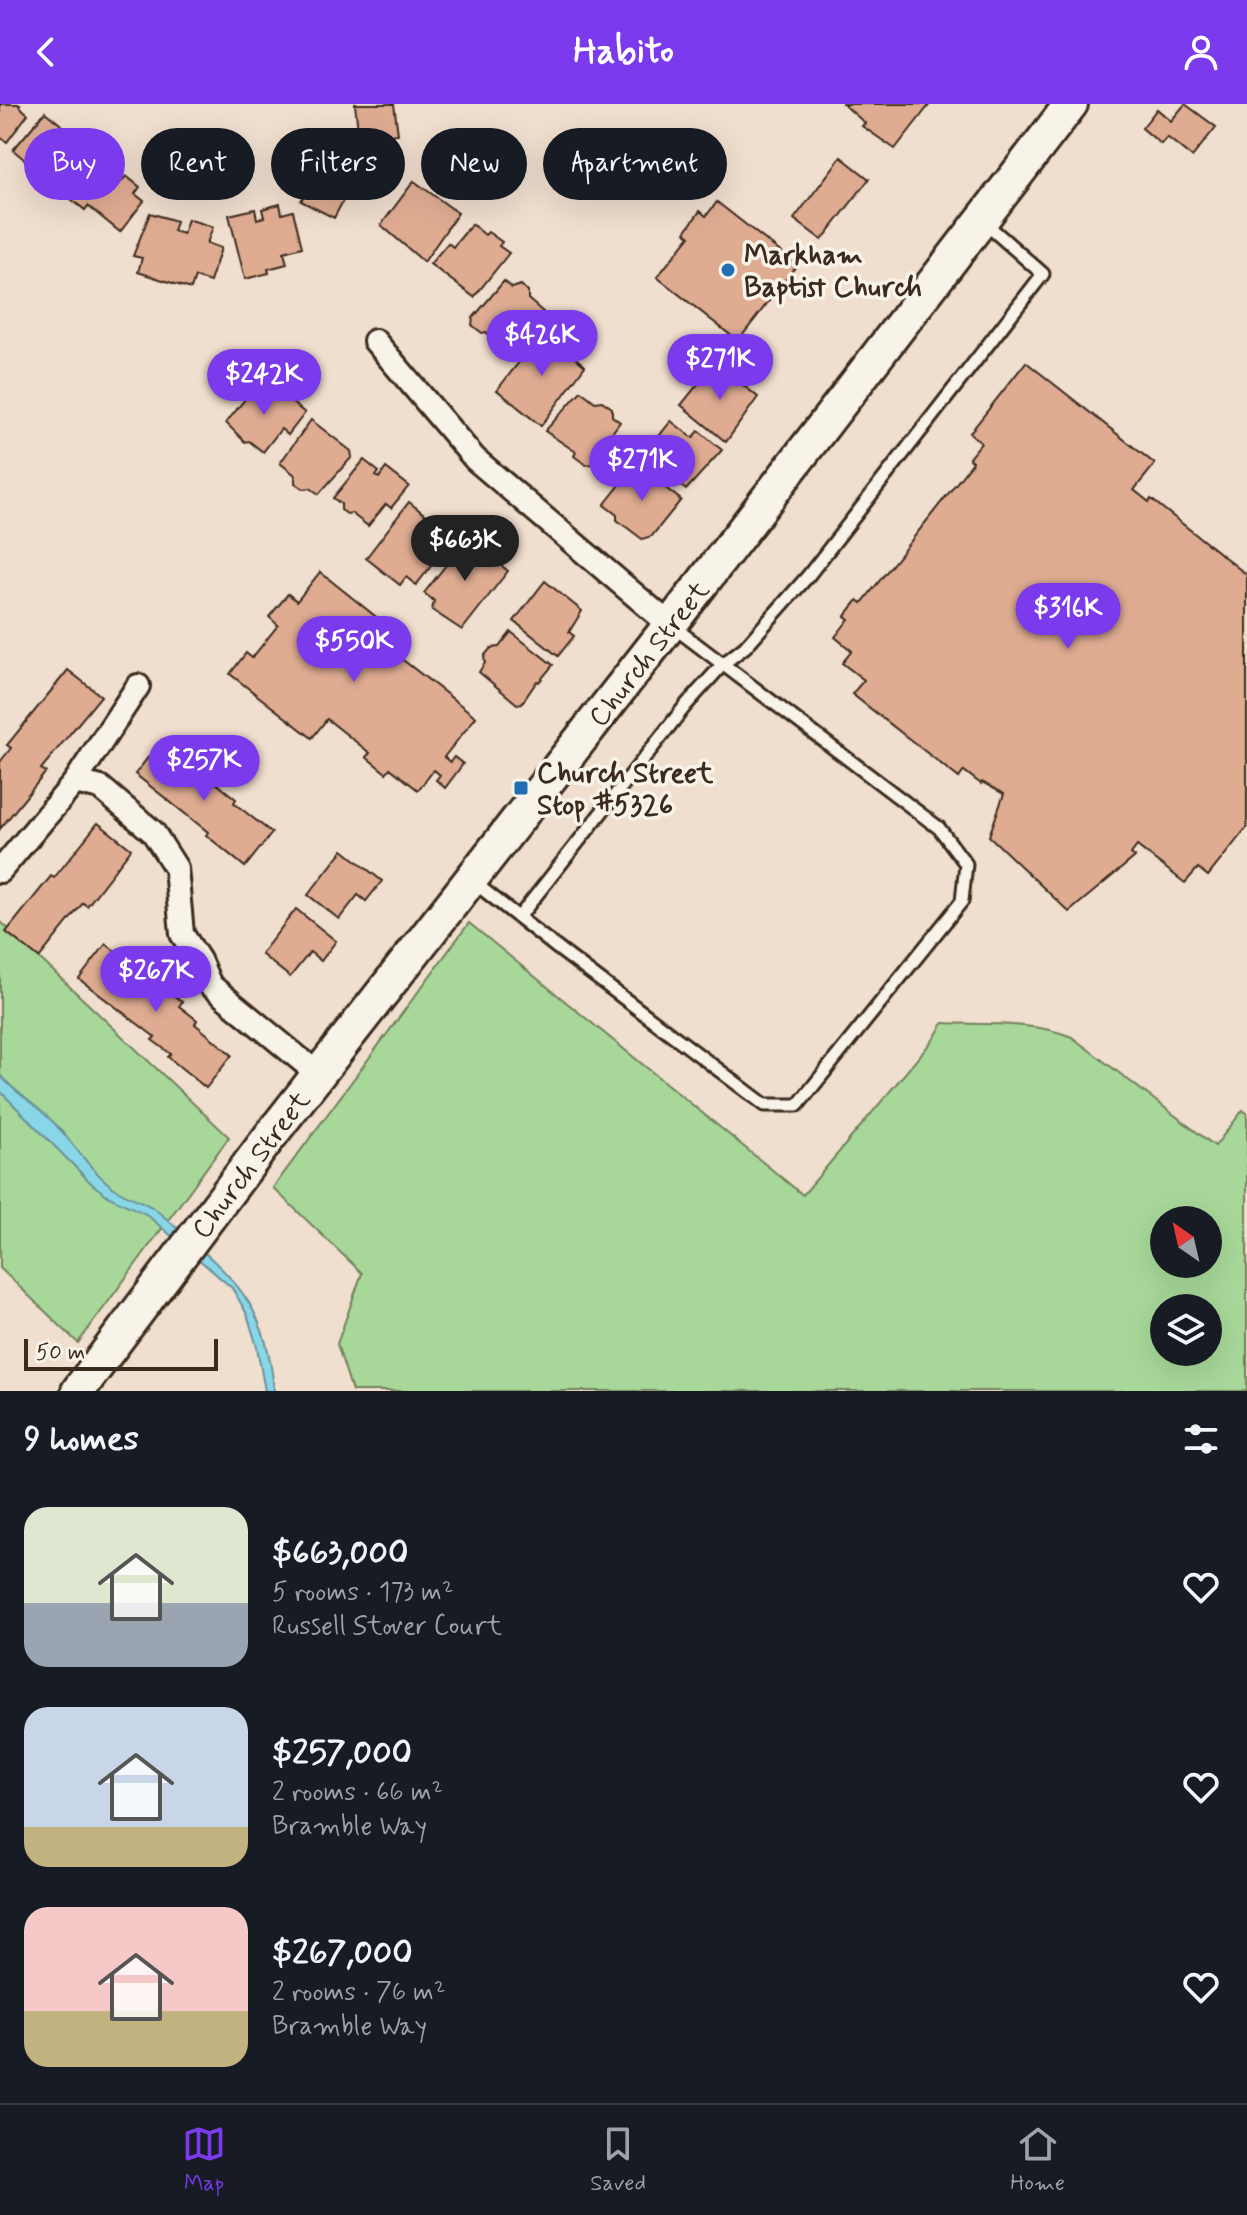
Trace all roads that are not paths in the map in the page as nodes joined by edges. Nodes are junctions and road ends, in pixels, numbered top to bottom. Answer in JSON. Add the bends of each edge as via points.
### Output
{"nodes":[{"id":1,"x":1071,"y":104,"type":"edge"},
{"id":2,"x":982,"y":220,"type":"junction"},
{"id":3,"x":375,"y":341,"type":"dead end"},
{"id":4,"x":670,"y":625,"type":"junction"},
{"id":5,"x":723,"y":664,"type":"junction"},
{"id":6,"x":138,"y":686,"type":"dead end"},
{"id":7,"x":75,"y":782,"type":"junction"},
{"id":8,"x":0,"y":871,"type":"edge"},
{"id":9,"x":471,"y":880,"type":"junction"},
{"id":10,"x":519,"y":917,"type":"junction"},
{"id":11,"x":318,"y":1074,"type":"junction"},
{"id":12,"x":78,"y":1391,"type":"edge"}],
"edges":[{"from":1,"to":2,"type":"street","name":"Church Street"},
{"from":2,"to":4,"type":"street","name":"Church Street"},
{"from":2,"to":5,"type":"lane","via":[[1043,274],[808,576],[745,647]]},
{"from":3,"to":4,"type":"street","via":[[475,459]]},
{"from":4,"to":5,"type":"lane"},
{"from":4,"to":9,"type":"street","name":"Church Street"},
{"from":5,"to":10,"type":"lane"},
{"from":5,"to":10,"type":"lane","via":[[939,828],[966,864],[962,901],[908,969],[798,1105],[765,1105]]},
{"from":6,"to":7,"type":"street"},
{"from":7,"to":8,"type":"street"},
{"from":7,"to":11,"type":"street","via":[[101,788],[153,832],[176,868],[182,934],[210,985]]},
{"from":9,"to":10,"type":"lane"},
{"from":9,"to":11,"type":"street","name":"Church Street"},
{"from":11,"to":12,"type":"street","name":"Church Street"}]}
